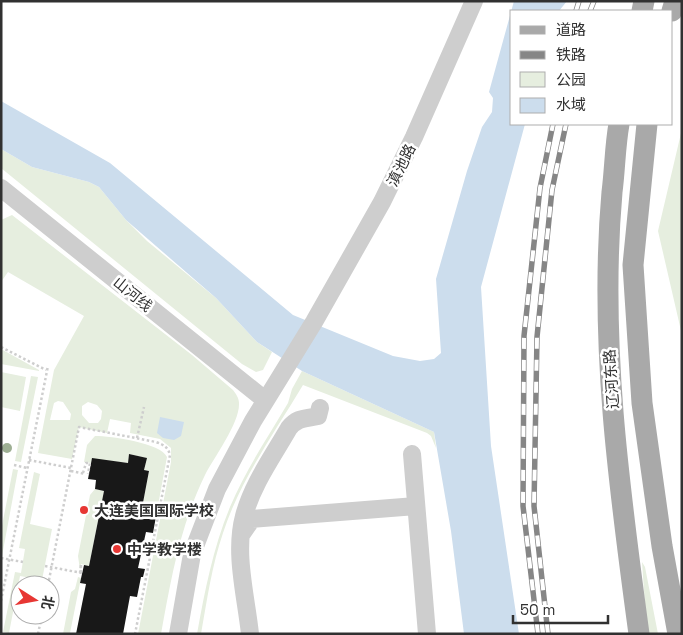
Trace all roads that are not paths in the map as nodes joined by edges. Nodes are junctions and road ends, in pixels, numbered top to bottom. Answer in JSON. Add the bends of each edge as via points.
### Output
{"nodes":[{"id":1,"x":474,"y":1,"type":"edge"},
{"id":2,"x":619,"y":125,"type":"edge"},
{"id":3,"x":647,"y":125,"type":"edge"},
{"id":4,"x":3,"y":192,"type":"edge"},
{"id":5,"x":265,"y":400,"type":"junction"},
{"id":6,"x":320,"y":408,"type":"dead end"},
{"id":7,"x":412,"y":454,"type":"dead end"},
{"id":8,"x":253,"y":494,"type":"junction"},
{"id":9,"x":416,"y":506,"type":"junction"},
{"id":10,"x":269,"y":517,"type":"junction"},
{"id":11,"x":240,"y":539,"type":"junction"},
{"id":12,"x":662,"y":546,"type":"junction"},
{"id":13,"x":628,"y":549,"type":"junction"},
{"id":14,"x":178,"y":634,"type":"edge"},
{"id":15,"x":250,"y":634,"type":"edge"},
{"id":16,"x":427,"y":634,"type":"edge"},
{"id":17,"x":639,"y":634,"type":"edge"},
{"id":18,"x":678,"y":634,"type":"edge"}],
"edges":[{"from":1,"to":5,"type":"street","name":"滇池路","via":[[398,172],[292,360]]},
{"from":2,"to":13,"type":"main road","name":"辽河东路","via":[[606,296],[610,378]]},
{"from":3,"to":12,"type":"main road","via":[[633,264],[642,402]]},
{"from":4,"to":5,"type":"street","name":"山河线"},
{"from":5,"to":14,"type":"street","name":"滇池路","via":[[213,498],[192,554]]},
{"from":6,"to":8,"type":"street","via":[[318,416],[302,417],[288,428]]},
{"from":7,"to":9,"type":"street"},
{"from":8,"to":10,"type":"street","via":[[254,506]]},
{"from":8,"to":11,"type":"street","via":[[244,515]]},
{"from":9,"to":10,"type":"street"},
{"from":9,"to":16,"type":"street"},
{"from":10,"to":11,"type":"street","via":[[252,519]]},
{"from":11,"to":15,"type":"street"},
{"from":12,"to":13,"type":"main road"},
{"from":12,"to":18,"type":"main road"},
{"from":13,"to":17,"type":"main road","name":"辽河东路"}]}
